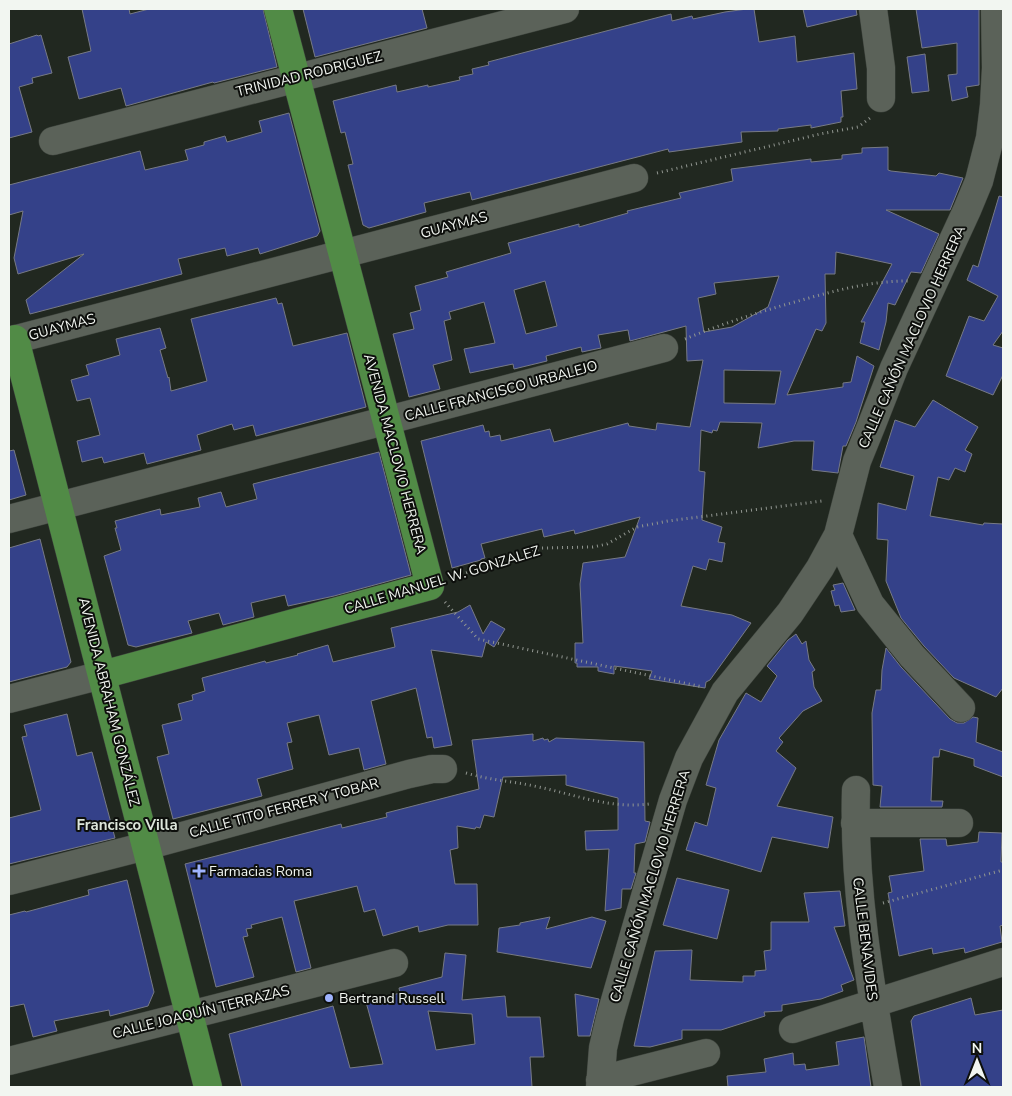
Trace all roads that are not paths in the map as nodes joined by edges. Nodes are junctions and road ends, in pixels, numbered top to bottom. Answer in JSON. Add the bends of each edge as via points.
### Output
{"nodes":[{"id":1,"x":278,"y":9,"type":"edge"},
{"id":2,"x":565,"y":9,"type":"edge"},
{"id":3,"x":873,"y":9,"type":"edge"},
{"id":4,"x":995,"y":9,"type":"edge"},
{"id":5,"x":296,"y":77,"type":"junction"},
{"id":6,"x":881,"y":98,"type":"road end"},
{"id":7,"x":53,"y":141,"type":"dead end"},
{"id":8,"x":634,"y":178,"type":"road end"},
{"id":9,"x":344,"y":254,"type":"junction"},
{"id":10,"x":11,"y":333,"type":"edge"},
{"id":11,"x":664,"y":348,"type":"road end"},
{"id":12,"x":386,"y":421,"type":"junction"},
{"id":13,"x":58,"y":506,"type":"junction"},
{"id":14,"x":9,"y":518,"type":"edge"},
{"id":15,"x":838,"y":535,"type":"junction"},
{"id":16,"x":430,"y":586,"type":"joint"},
{"id":17,"x":102,"y":676,"type":"junction"},
{"id":18,"x":9,"y":699,"type":"edge"},
{"id":19,"x":961,"y":708,"type":"dead end"},
{"id":20,"x":443,"y":768,"type":"road end"},
{"id":21,"x":856,"y":790,"type":"dead end"},
{"id":22,"x":855,"y":823,"type":"junction"},
{"id":23,"x":959,"y":823,"type":"dead end"},
{"id":24,"x":146,"y":846,"type":"junction"},
{"id":25,"x":9,"y":881,"type":"edge"},
{"id":26,"x":1003,"y":962,"type":"edge"},
{"id":27,"x":394,"y":963,"type":"dead end"},
{"id":28,"x":873,"y":1004,"type":"junction"},
{"id":29,"x":189,"y":1015,"type":"junction"},
{"id":30,"x":793,"y":1029,"type":"dead end"},
{"id":31,"x":706,"y":1053,"type":"dead end"},
{"id":32,"x":9,"y":1061,"type":"edge"},
{"id":33,"x":600,"y":1084,"type":"edge"},
{"id":34,"x":208,"y":1087,"type":"edge"},
{"id":35,"x":888,"y":1087,"type":"edge"}],
"edges":[{"from":1,"to":5,"type":"main road","name":"AVENIDA MACLOVIO HERRERA"},
{"from":2,"to":5,"type":"street","name":"TRINIDAD RODRIGUEZ"},
{"from":3,"to":6,"type":"street"},
{"from":4,"to":15,"type":"street","name":"CALLE CAÑÓN MACLOVIO HERRERA","via":[[994,105],[979,181],[894,368],[857,461]]},
{"from":5,"to":7,"type":"street","name":"TRINIDAD RODRIGUEZ"},
{"from":5,"to":9,"type":"main road","name":"AVENIDA MACLOVIO HERRERA"},
{"from":8,"to":9,"type":"street","name":"GUAYMAS"},
{"from":9,"to":10,"type":"street","name":"GUAYMAS"},
{"from":9,"to":12,"type":"main road","name":"AVENIDA MACLOVIO HERRERA"},
{"from":10,"to":13,"type":"main road","name":"AVENIDA ABRAHAM GONZÁLEZ"},
{"from":11,"to":12,"type":"street","name":"CALLE FRANCISCO URBALEJO"},
{"from":12,"to":13,"type":"street","name":"CALLE FRANCISCO URBALEJO"},
{"from":12,"to":16,"type":"main road","name":"AVENIDA MACLOVIO HERRERA"},
{"from":13,"to":14,"type":"street","name":"CALLE FRANCISCO URBALEJO"},
{"from":13,"to":17,"type":"main road","name":"AVENIDA ABRAHAM GONZÁLEZ"},
{"from":15,"to":19,"type":"street","via":[[870,604],[912,656]]},
{"from":15,"to":33,"type":"street","name":"CALLE CAÑÓN MACLOVIO HERRERA","via":[[790,613],[725,692],[688,758],[610,1018]]},
{"from":16,"to":17,"type":"main road","name":"CALLE MANUEL W. GONZALEZ"},
{"from":17,"to":18,"type":"street","name":"CALLE MANUEL W. GONZALEZ"},
{"from":17,"to":24,"type":"main road","name":"AVENIDA ABRAHAM GONZÁLEZ"},
{"from":20,"to":24,"type":"street","name":"CALLE TITO FERRER Y TOBAR","via":[[409,774]]},
{"from":21,"to":22,"type":"street","name":"CALLE BENAVIDES"},
{"from":22,"to":23,"type":"street"},
{"from":22,"to":28,"type":"street","name":"CALLE BENAVIDES","via":[[861,910]]},
{"from":24,"to":25,"type":"street","name":"CALLE TITO FERRER Y TOBAR"},
{"from":24,"to":29,"type":"main road","name":"AVENIDA ABRAHAM GONZÁLEZ"},
{"from":26,"to":28,"type":"street"},
{"from":27,"to":29,"type":"street","name":"CALLE JOAQUÍN TERRAZAS"},
{"from":28,"to":30,"type":"street"},
{"from":28,"to":35,"type":"street","name":"CALLE BENAVIDES"},
{"from":29,"to":32,"type":"street","name":"CALLE JOAQUÍN TERRAZAS"},
{"from":29,"to":34,"type":"main road","name":"AVENIDA ABRAHAM GONZÁLEZ"},
{"from":31,"to":33,"type":"street"}]}
